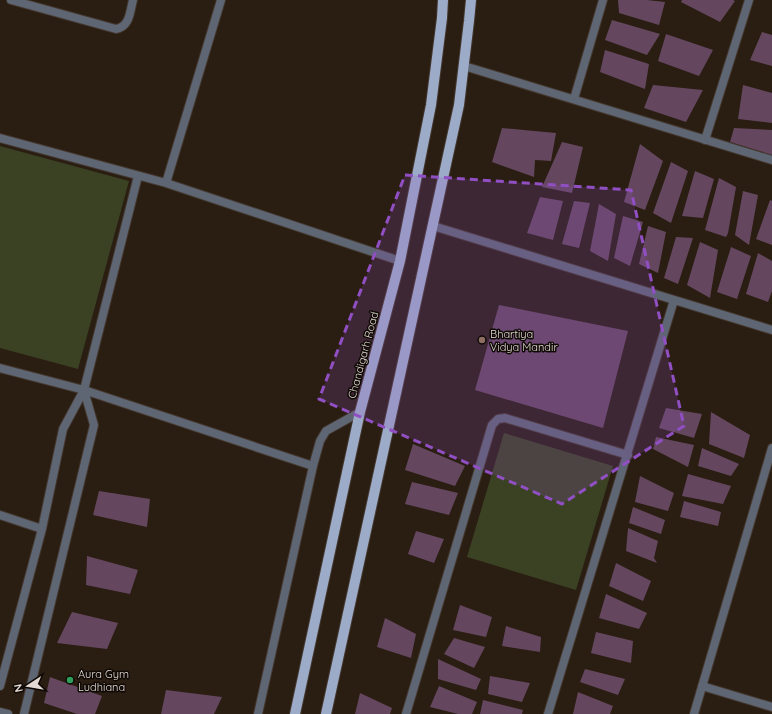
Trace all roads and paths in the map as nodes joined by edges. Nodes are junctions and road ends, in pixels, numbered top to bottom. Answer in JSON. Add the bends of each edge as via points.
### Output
{"nodes":[{"id":1,"x":11,"y":0,"type":"edge"},
{"id":2,"x":133,"y":0,"type":"edge"},
{"id":3,"x":221,"y":0,"type":"edge"},
{"id":4,"x":443,"y":0,"type":"edge"},
{"id":5,"x":471,"y":0,"type":"edge"},
{"id":6,"x":603,"y":0,"type":"edge"},
{"id":7,"x":748,"y":0,"type":"edge"},
{"id":8,"x":464,"y":66,"type":"junction"},
{"id":9,"x":574,"y":100,"type":"junction"},
{"id":10,"x":0,"y":138,"type":"edge"},
{"id":11,"x":705,"y":140,"type":"junction"},
{"id":12,"x":772,"y":160,"type":"edge"},
{"id":13,"x":138,"y":176,"type":"junction"},
{"id":14,"x":166,"y":183,"type":"junction"},
{"id":15,"x":433,"y":226,"type":"junction"},
{"id":16,"x":400,"y":261,"type":"junction"},
{"id":17,"x":674,"y":300,"type":"junction"},
{"id":18,"x":772,"y":330,"type":"edge"},
{"id":19,"x":0,"y":368,"type":"edge"},
{"id":20,"x":84,"y":390,"type":"junction"},
{"id":21,"x":360,"y":412,"type":"junction"},
{"id":22,"x":772,"y":448,"type":"edge"},
{"id":23,"x":628,"y":455,"type":"junction"},
{"id":24,"x":313,"y":466,"type":"junction"},
{"id":25,"x":0,"y":515,"type":"edge"},
{"id":26,"x":42,"y":528,"type":"junction"},
{"id":27,"x":1,"y":672,"type":"edge"},
{"id":28,"x":0,"y":686,"type":"edge"},
{"id":29,"x":702,"y":686,"type":"junction"},
{"id":30,"x":772,"y":707,"type":"edge"},
{"id":31,"x":0,"y":712,"type":"edge"},
{"id":32,"x":8,"y":714,"type":"edge"},
{"id":33,"x":24,"y":714,"type":"edge"},
{"id":34,"x":258,"y":714,"type":"edge"},
{"id":35,"x":295,"y":714,"type":"edge"},
{"id":36,"x":326,"y":714,"type":"edge"},
{"id":37,"x":406,"y":714,"type":"edge"},
{"id":38,"x":548,"y":714,"type":"edge"},
{"id":39,"x":694,"y":714,"type":"edge"}],
"edges":[{"from":1,"to":2,"type":"street","via":[[121,28],[128,20]]},
{"from":3,"to":14,"type":"street"},
{"from":4,"to":16,"type":"main road","name":"Chandigarh Road","via":[[431,105]]},
{"from":5,"to":8,"type":"main road"},
{"from":6,"to":9,"type":"street"},
{"from":7,"to":11,"type":"street"},
{"from":8,"to":9,"type":"street"},
{"from":8,"to":15,"type":"main road","via":[[459,105]]},
{"from":9,"to":11,"type":"street"},
{"from":10,"to":13,"type":"street"},
{"from":11,"to":12,"type":"street"},
{"from":13,"to":14,"type":"street"},
{"from":13,"to":20,"type":"street"},
{"from":14,"to":16,"type":"street"},
{"from":15,"to":17,"type":"street"},
{"from":15,"to":36,"type":"main road"},
{"from":16,"to":21,"type":"main road","name":"Chandigarh Road"},
{"from":17,"to":18,"type":"street"},
{"from":17,"to":23,"type":"street"},
{"from":19,"to":20,"type":"street"},
{"from":20,"to":24,"type":"street"},
{"from":20,"to":26,"type":"street","via":[[63,429]]},
{"from":20,"to":33,"type":"street","via":[[94,425]]},
{"from":21,"to":24,"type":"street","via":[[326,431],[320,441]]},
{"from":21,"to":35,"type":"main road","name":"Chandigarh Road"},
{"from":22,"to":29,"type":"street"},
{"from":23,"to":37,"type":"street","via":[[505,418],[498,419],[492,425]]},
{"from":23,"to":38,"type":"street"},
{"from":24,"to":34,"type":"street"},
{"from":25,"to":26,"type":"street"},
{"from":26,"to":27,"type":"street"},
{"from":27,"to":28,"type":"street"},
{"from":29,"to":30,"type":"street"},
{"from":29,"to":39,"type":"street"},
{"from":31,"to":32,"type":"street"}]}
